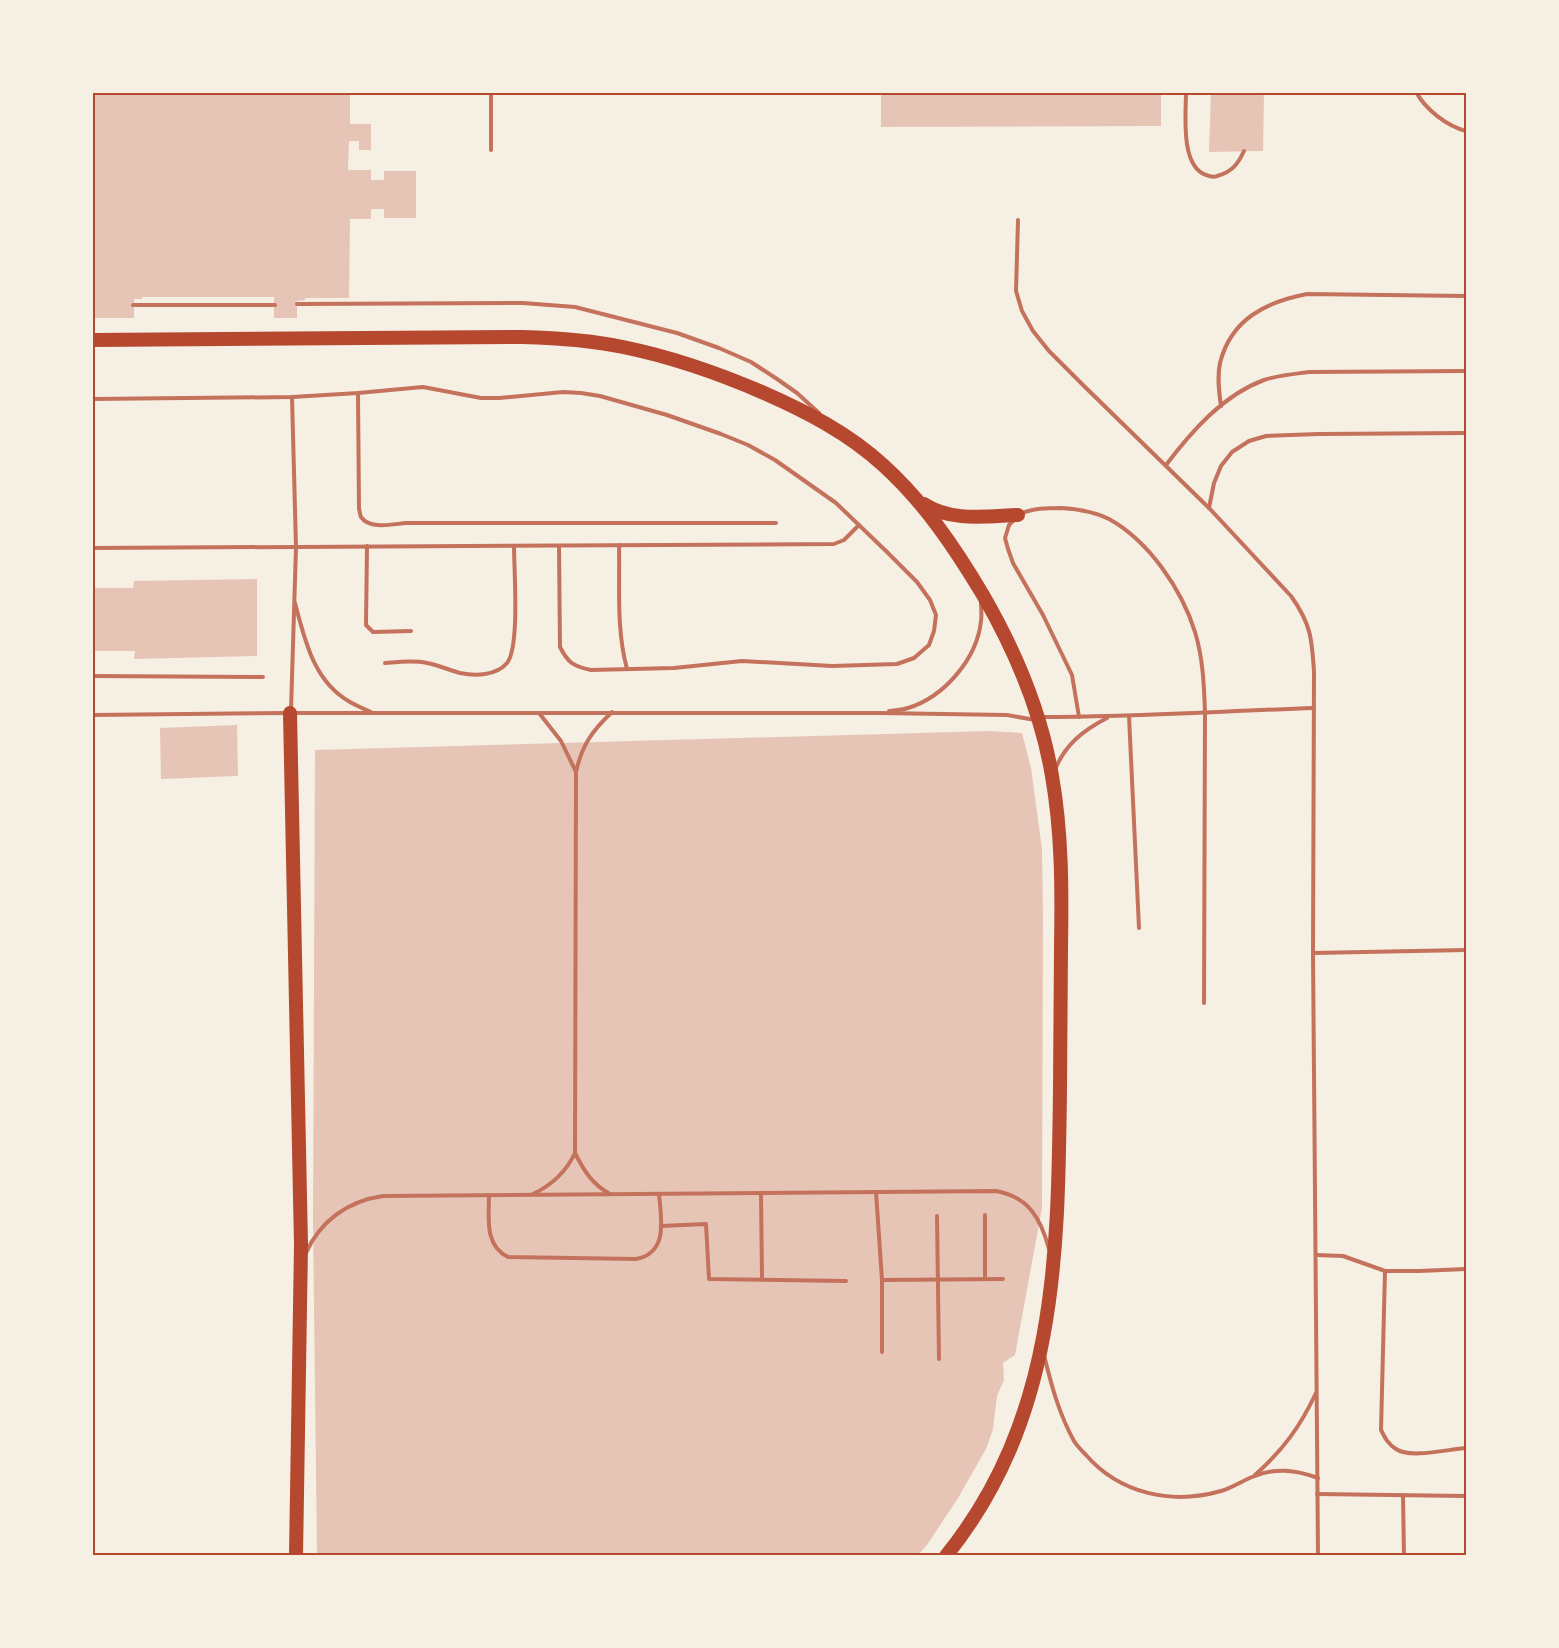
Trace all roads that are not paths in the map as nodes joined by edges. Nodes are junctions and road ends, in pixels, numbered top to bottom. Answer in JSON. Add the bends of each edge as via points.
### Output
{"nodes":[{"id":1,"x":491,"y":92,"type":"edge"},
{"id":2,"x":1186,"y":92,"type":"edge"},
{"id":3,"x":1416,"y":92,"type":"edge"},
{"id":4,"x":1466,"y":132,"type":"edge"},
{"id":5,"x":490,"y":150,"type":"dead end"},
{"id":6,"x":1244,"y":151,"type":"dead end"},
{"id":7,"x":1018,"y":220,"type":"dead end"},
{"id":8,"x":1466,"y":296,"type":"edge"},
{"id":9,"x":297,"y":304,"type":"dead end"},
{"id":10,"x":133,"y":305,"type":"dead end"},
{"id":11,"x":275,"y":305,"type":"dead end"},
{"id":12,"x":92,"y":340,"type":"edge"},
{"id":13,"x":1466,"y":371,"type":"edge"},
{"id":14,"x":358,"y":393,"type":"junction"},
{"id":15,"x":292,"y":397,"type":"junction"},
{"id":16,"x":92,"y":399,"type":"edge"},
{"id":17,"x":1220,"y":406,"type":"junction"},
{"id":18,"x":1466,"y":433,"type":"edge"},
{"id":19,"x":844,"y":434,"type":"junction"},
{"id":20,"x":1166,"y":465,"type":"junction"},
{"id":21,"x":902,"y":485,"type":"junction"},
{"id":22,"x":1209,"y":508,"type":"junction"},
{"id":23,"x":1018,"y":515,"type":"junction"},
{"id":24,"x":776,"y":523,"type":"dead end"},
{"id":25,"x":859,"y":525,"type":"junction"},
{"id":26,"x":619,"y":545,"type":"junction"},
{"id":27,"x":367,"y":546,"type":"junction"},
{"id":28,"x":514,"y":546,"type":"junction"},
{"id":29,"x":559,"y":546,"type":"junction"},
{"id":30,"x":296,"y":547,"type":"junction"},
{"id":31,"x":92,"y":548,"type":"edge"},
{"id":32,"x":981,"y":593,"type":"junction"},
{"id":33,"x":293,"y":597,"type":"junction"},
{"id":34,"x":410,"y":631,"type":"dead end"},
{"id":35,"x":385,"y":663,"type":"dead end"},
{"id":36,"x":626,"y":669,"type":"junction"},
{"id":37,"x":92,"y":676,"type":"edge"},
{"id":38,"x":263,"y":676,"type":"dead end"},
{"id":39,"x":1314,"y":708,"type":"junction"},
{"id":40,"x":612,"y":712,"type":"junction"},
{"id":41,"x":1205,"y":712,"type":"junction"},
{"id":42,"x":290,"y":713,"type":"junction"},
{"id":43,"x":539,"y":713,"type":"junction"},
{"id":44,"x":879,"y":713,"type":"junction"},
{"id":45,"x":374,"y":714,"type":"junction"},
{"id":46,"x":92,"y":715,"type":"edge"},
{"id":47,"x":1110,"y":716,"type":"junction"},
{"id":48,"x":1129,"y":716,"type":"junction"},
{"id":49,"x":1079,"y":717,"type":"junction"},
{"id":50,"x":1039,"y":719,"type":"junction"},
{"id":51,"x":576,"y":772,"type":"junction"},
{"id":52,"x":1052,"y":776,"type":"junction"},
{"id":53,"x":1138,"y":928,"type":"dead end"},
{"id":54,"x":1466,"y":950,"type":"edge"},
{"id":55,"x":1313,"y":953,"type":"junction"},
{"id":56,"x":1204,"y":1003,"type":"dead end"},
{"id":57,"x":575,"y":1153,"type":"junction"},
{"id":58,"x":876,"y":1192,"type":"junction"},
{"id":59,"x":761,"y":1193,"type":"junction"},
{"id":60,"x":611,"y":1194,"type":"junction"},
{"id":61,"x":659,"y":1194,"type":"junction"},
{"id":62,"x":489,"y":1195,"type":"junction"},
{"id":63,"x":530,"y":1195,"type":"junction"},
{"id":64,"x":985,"y":1215,"type":"dead end"},
{"id":65,"x":937,"y":1216,"type":"dead end"},
{"id":66,"x":661,"y":1226,"type":"junction"},
{"id":67,"x":1316,"y":1255,"type":"junction"},
{"id":68,"x":300,"y":1268,"type":"junction"},
{"id":69,"x":1053,"y":1269,"type":"junction"},
{"id":70,"x":1466,"y":1269,"type":"edge"},
{"id":71,"x":1385,"y":1271,"type":"junction"},
{"id":72,"x":938,"y":1279,"type":"junction"},
{"id":73,"x":985,"y":1279,"type":"junction"},
{"id":74,"x":1003,"y":1279,"type":"dead end"},
{"id":75,"x":762,"y":1280,"type":"junction"},
{"id":76,"x":882,"y":1280,"type":"junction"},
{"id":77,"x":846,"y":1281,"type":"dead end"},
{"id":78,"x":1042,"y":1348,"type":"junction"},
{"id":79,"x":882,"y":1352,"type":"dead end"},
{"id":80,"x":939,"y":1359,"type":"dead end"},
{"id":81,"x":1318,"y":1391,"type":"junction"},
{"id":82,"x":1466,"y":1448,"type":"edge"},
{"id":83,"x":1253,"y":1476,"type":"junction"},
{"id":84,"x":1318,"y":1478,"type":"junction"},
{"id":85,"x":1317,"y":1494,"type":"junction"},
{"id":86,"x":1403,"y":1495,"type":"junction"},
{"id":87,"x":1466,"y":1496,"type":"edge"},
{"id":88,"x":296,"y":1556,"type":"edge"},
{"id":89,"x":946,"y":1556,"type":"edge"},
{"id":90,"x":1318,"y":1556,"type":"edge"},
{"id":91,"x":1404,"y":1556,"type":"edge"}],
"edges":[{"from":1,"to":5,"type":"lane"},
{"from":2,"to":6,"type":"lane","via":[[1187,148],[1200,173],[1214,177],[1228,173]]},
{"from":3,"to":4,"type":"lane","via":[[1436,115]]},
{"from":7,"to":20,"type":"lane","via":[[1016,291],[1033,331],[1049,351]]},
{"from":8,"to":17,"type":"lane","via":[[1307,294],[1269,304],[1236,329],[1226,345],[1220,364]]},
{"from":9,"to":19,"type":"lane","via":[[523,303],[594,311],[677,333],[751,362],[797,393]]},
{"from":10,"to":11,"type":"lane"},
{"from":12,"to":19,"type":"highway","via":[[568,339],[621,346],[721,374],[810,414]]},
{"from":13,"to":17,"type":"lane","via":[[1283,375],[1262,381]]},
{"from":14,"to":15,"type":"lane"},
{"from":14,"to":24,"type":"lane","via":[[359,509],[361,517],[368,523]]},
{"from":14,"to":25,"type":"lane","via":[[423,387],[481,398],[563,392],[600,396],[667,415],[748,445],[808,482]]},
{"from":15,"to":16,"type":"lane"},
{"from":15,"to":30,"type":"lane"},
{"from":17,"to":20,"type":"lane"},
{"from":18,"to":22,"type":"lane","via":[[1266,436],[1249,441],[1232,452],[1214,483]]},
{"from":19,"to":21,"type":"highway"},
{"from":20,"to":22,"type":"lane"},
{"from":21,"to":23,"type":"highway","via":[[926,505],[946,514]]},
{"from":21,"to":32,"type":"highway","via":[[947,538]]},
{"from":22,"to":39,"type":"lane","via":[[1302,610],[1312,643]]},
{"from":23,"to":41,"type":"lane","via":[[1050,508],[1090,512],[1109,519],[1146,550],[1179,595],[1195,632],[1202,666]]},
{"from":23,"to":49,"type":"lane","via":[[1009,525],[1005,538],[1008,549],[1072,675]]},
{"from":25,"to":26,"type":"lane","via":[[844,540],[834,544]]},
{"from":25,"to":36,"type":"lane","via":[[917,582],[930,600],[936,615],[934,631],[929,645],[914,658],[880,665],[742,661]]},
{"from":26,"to":29,"type":"lane"},
{"from":26,"to":36,"type":"lane","via":[[620,636]]},
{"from":27,"to":28,"type":"lane"},
{"from":27,"to":30,"type":"lane"},
{"from":27,"to":34,"type":"lane","via":[[366,625],[373,632]]},
{"from":28,"to":29,"type":"lane"},
{"from":28,"to":35,"type":"lane","via":[[514,642],[507,662],[499,670],[472,674],[427,663]]},
{"from":29,"to":36,"type":"lane","via":[[559,634],[560,647],[566,659],[577,667],[590,670]]},
{"from":30,"to":31,"type":"lane"},
{"from":30,"to":33,"type":"lane"},
{"from":32,"to":44,"type":"lane","via":[[981,622],[972,650],[957,675],[935,695],[908,708]]},
{"from":32,"to":50,"type":"highway","via":[[1013,651]]},
{"from":33,"to":42,"type":"lane"},
{"from":33,"to":45,"type":"lane","via":[[312,661],[328,684],[349,702]]},
{"from":37,"to":38,"type":"lane"},
{"from":39,"to":41,"type":"lane"},
{"from":39,"to":55,"type":"lane"},
{"from":40,"to":43,"type":"lane"},
{"from":40,"to":44,"type":"lane"},
{"from":40,"to":51,"type":"lane","via":[[587,740]]},
{"from":41,"to":48,"type":"lane"},
{"from":41,"to":56,"type":"lane"},
{"from":42,"to":45,"type":"lane"},
{"from":42,"to":46,"type":"lane"},
{"from":42,"to":68,"type":"highway"},
{"from":43,"to":45,"type":"lane"},
{"from":43,"to":51,"type":"lane","via":[[561,741]]},
{"from":44,"to":50,"type":"lane","via":[[1007,715]]},
{"from":47,"to":48,"type":"lane"},
{"from":47,"to":49,"type":"lane"},
{"from":47,"to":52,"type":"lane","via":[[1074,740]]},
{"from":48,"to":53,"type":"lane"},
{"from":49,"to":50,"type":"lane"},
{"from":50,"to":52,"type":"highway"},
{"from":51,"to":57,"type":"lane"},
{"from":52,"to":69,"type":"highway","via":[[1060,844],[1062,904],[1059,1181]]},
{"from":54,"to":55,"type":"lane"},
{"from":55,"to":67,"type":"lane"},
{"from":57,"to":60,"type":"lane","via":[[590,1179]]},
{"from":57,"to":63,"type":"lane","via":[[554,1181]]},
{"from":58,"to":59,"type":"lane"},
{"from":58,"to":69,"type":"lane","via":[[1007,1193],[1024,1204],[1040,1222]]},
{"from":58,"to":76,"type":"lane"},
{"from":59,"to":61,"type":"lane"},
{"from":59,"to":75,"type":"lane"},
{"from":60,"to":61,"type":"lane"},
{"from":60,"to":63,"type":"lane"},
{"from":61,"to":66,"type":"lane"},
{"from":62,"to":63,"type":"lane"},
{"from":62,"to":66,"type":"lane","via":[[491,1240],[508,1257],[643,1258],[656,1247]]},
{"from":62,"to":68,"type":"lane","via":[[383,1196],[347,1206],[324,1227],[307,1251]]},
{"from":64,"to":73,"type":"lane"},
{"from":65,"to":72,"type":"lane"},
{"from":66,"to":75,"type":"lane","via":[[706,1224],[708,1279]]},
{"from":67,"to":71,"type":"lane","via":[[1343,1256]]},
{"from":67,"to":81,"type":"lane"},
{"from":68,"to":88,"type":"highway"},
{"from":69,"to":78,"type":"highway"},
{"from":70,"to":71,"type":"lane"},
{"from":71,"to":82,"type":"lane","via":[[1381,1430],[1387,1442],[1410,1454]]},
{"from":72,"to":73,"type":"lane"},
{"from":72,"to":76,"type":"lane"},
{"from":72,"to":80,"type":"lane"},
{"from":73,"to":74,"type":"lane"},
{"from":75,"to":77,"type":"lane"},
{"from":76,"to":79,"type":"lane"},
{"from":78,"to":83,"type":"lane","via":[[1061,1412],[1075,1442],[1097,1468],[1125,1486],[1157,1496],[1191,1498],[1223,1491]]},
{"from":78,"to":89,"type":"highway","via":[[1017,1433],[998,1477],[965,1532]]},
{"from":81,"to":83,"type":"lane","via":[[1291,1438]]},
{"from":81,"to":84,"type":"lane"},
{"from":83,"to":84,"type":"lane","via":[[1286,1470]]},
{"from":84,"to":85,"type":"lane"},
{"from":85,"to":86,"type":"lane"},
{"from":85,"to":90,"type":"lane"},
{"from":86,"to":87,"type":"lane"},
{"from":86,"to":91,"type":"lane"}]}
